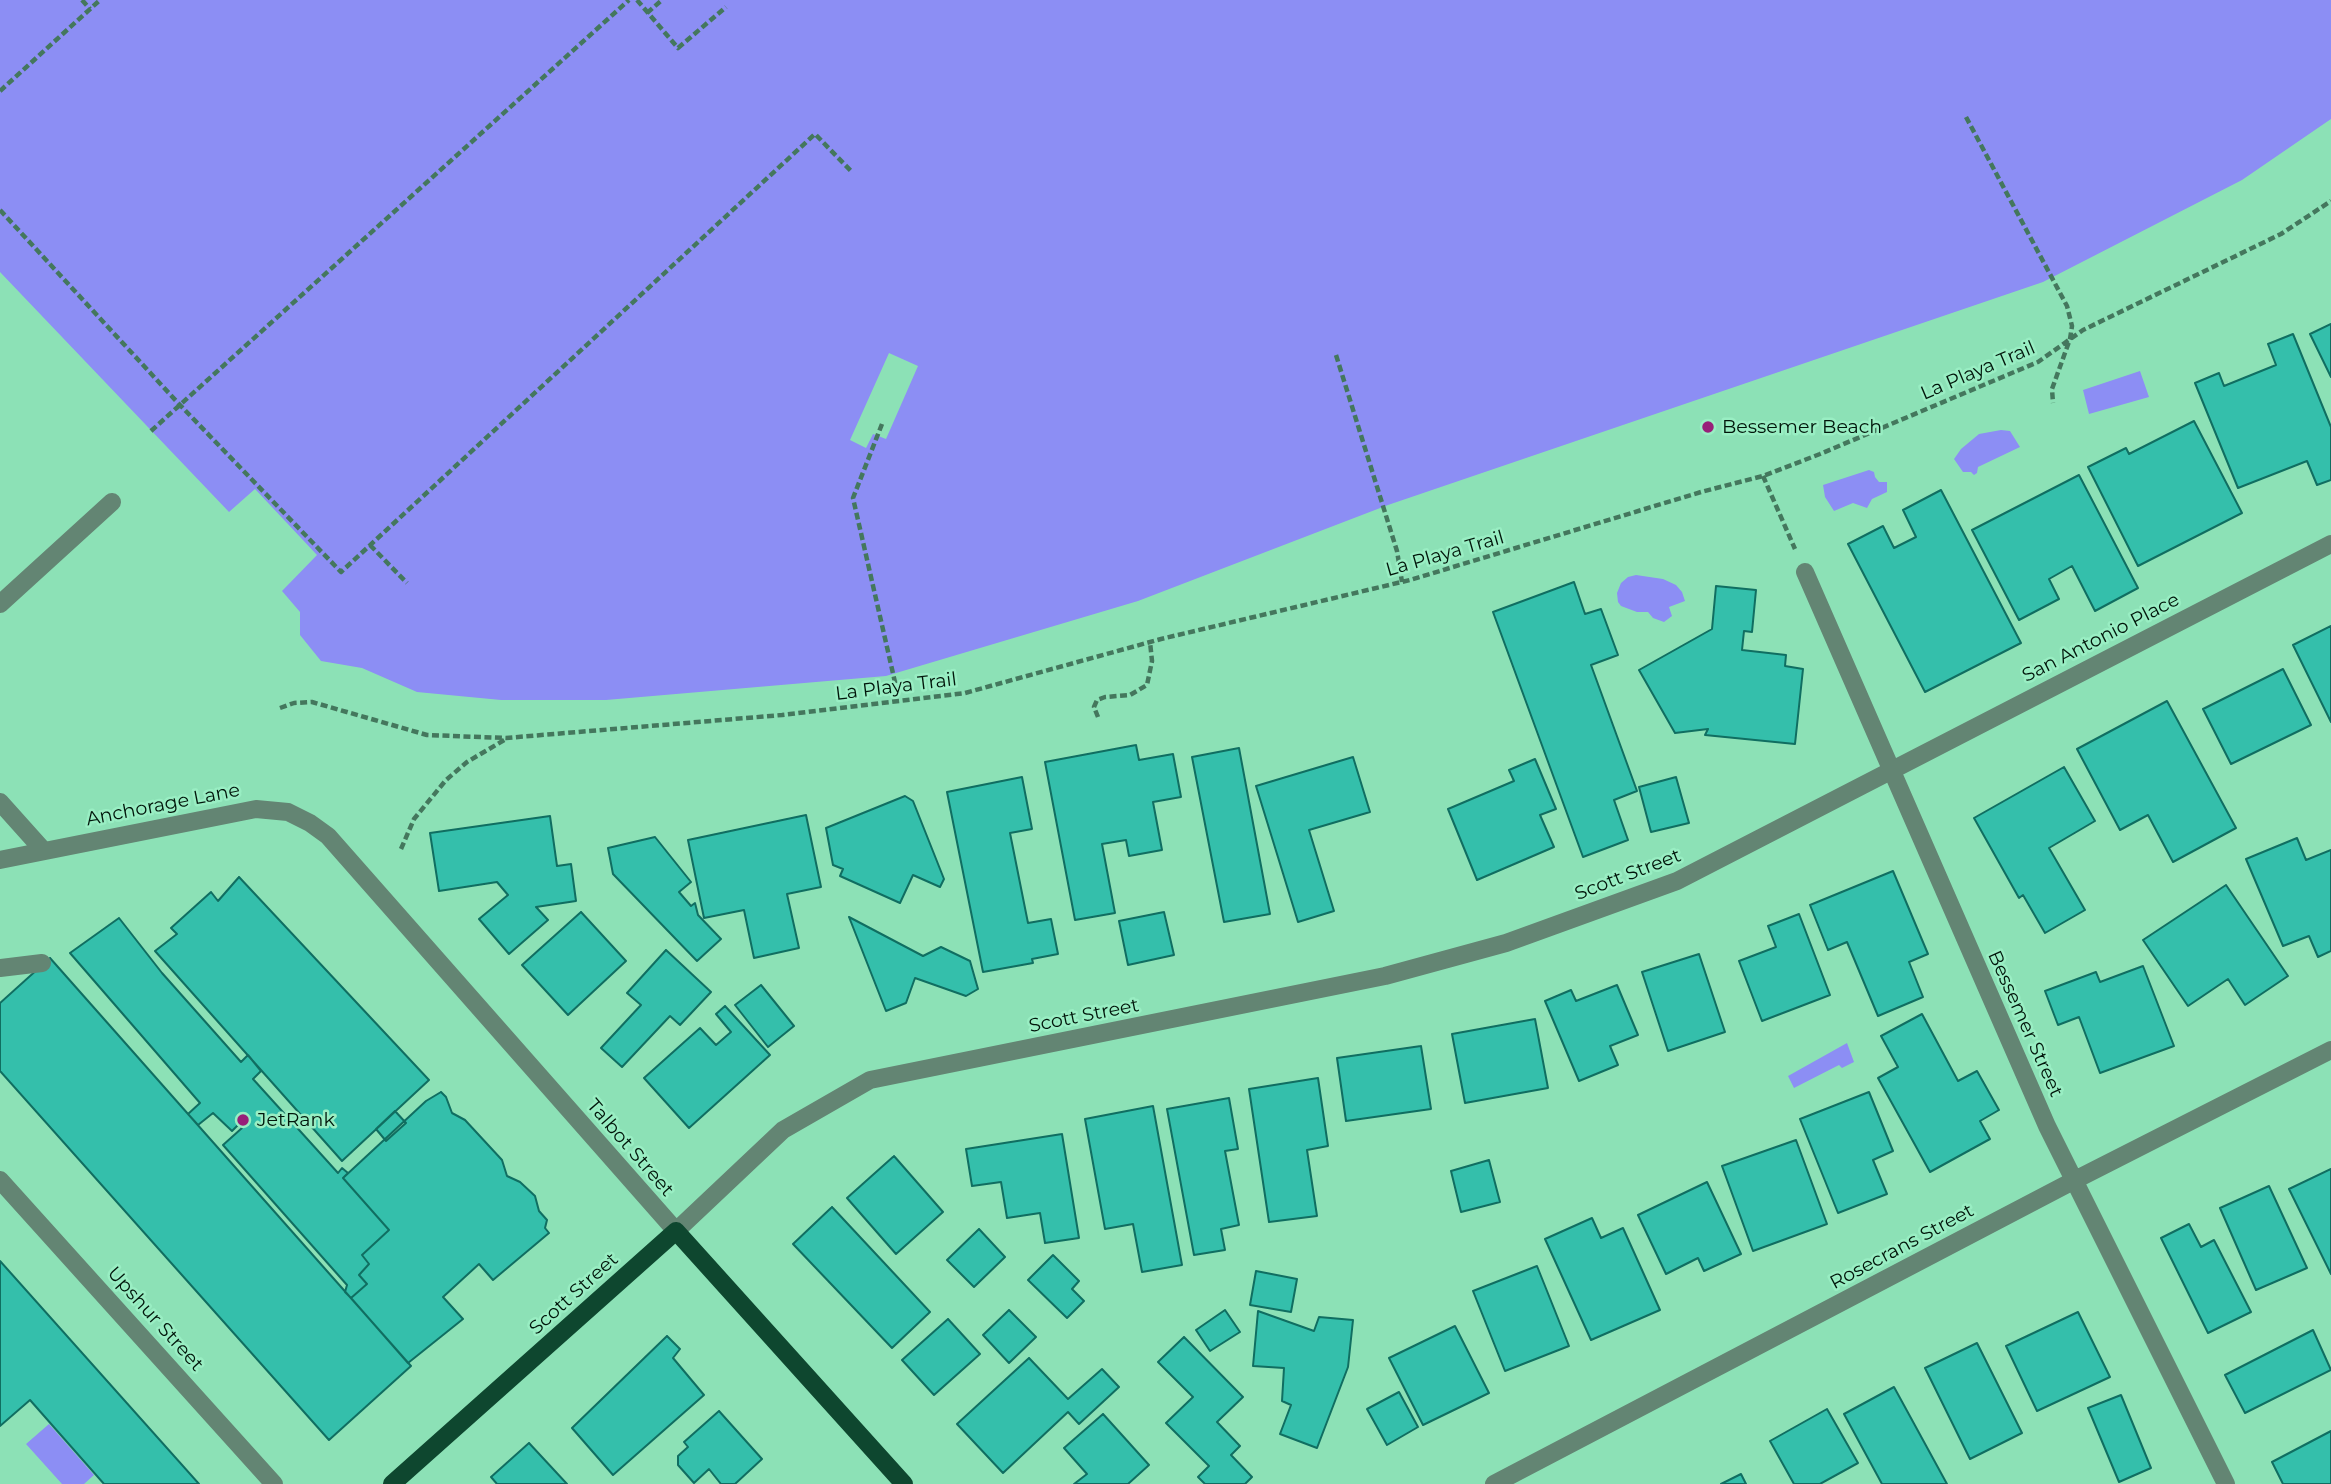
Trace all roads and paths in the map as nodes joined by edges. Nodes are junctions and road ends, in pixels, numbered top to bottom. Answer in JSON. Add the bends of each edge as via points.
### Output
{"nodes":[{"id":1,"x":82,"y":0,"type":"edge"},
{"id":2,"x":100,"y":0,"type":"edge"},
{"id":3,"x":629,"y":0,"type":"edge"},
{"id":4,"x":637,"y":0,"type":"edge"},
{"id":5,"x":662,"y":0,"type":"edge"},
{"id":6,"x":726,"y":7,"type":"dead end"},
{"id":7,"x":90,"y":9,"type":"junction"},
{"id":8,"x":647,"y":13,"type":"junction"},
{"id":9,"x":0,"y":91,"type":"edge"},
{"id":10,"x":1966,"y":117,"type":"dead end"},
{"id":11,"x":852,"y":172,"type":"dead end"},
{"id":12,"x":2331,"y":201,"type":"edge"},
{"id":13,"x":0,"y":210,"type":"edge"},
{"id":14,"x":2070,"y":339,"type":"junction"},
{"id":15,"x":1336,"y":355,"type":"dead end"},
{"id":16,"x":2053,"y":403,"type":"dead end"},
{"id":17,"x":179,"y":404,"type":"junction"},
{"id":18,"x":882,"y":424,"type":"dead end"},
{"id":19,"x":151,"y":431,"type":"dead end"},
{"id":20,"x":1763,"y":476,"type":"junction"},
{"id":21,"x":112,"y":502,"type":"dead end"},
{"id":22,"x":2331,"y":544,"type":"edge"},
{"id":23,"x":370,"y":545,"type":"junction"},
{"id":24,"x":1805,"y":572,"type":"joint"},
{"id":25,"x":1402,"y":582,"type":"junction"},
{"id":26,"x":407,"y":583,"type":"dead end"},
{"id":27,"x":0,"y":604,"type":"edge"},
{"id":28,"x":1150,"y":642,"type":"junction"},
{"id":29,"x":897,"y":691,"type":"dead end"},
{"id":30,"x":280,"y":708,"type":"dead end"},
{"id":31,"x":1098,"y":717,"type":"dead end"},
{"id":32,"x":506,"y":738,"type":"junction"},
{"id":33,"x":1890,"y":770,"type":"junction"},
{"id":34,"x":0,"y":802,"type":"edge"},
{"id":35,"x":328,"y":836,"type":"joint"},
{"id":36,"x":401,"y":849,"type":"dead end"},
{"id":37,"x":43,"y":850,"type":"junction"},
{"id":38,"x":0,"y":860,"type":"edge"},
{"id":39,"x":42,"y":963,"type":"dead end"},
{"id":40,"x":0,"y":968,"type":"edge"},
{"id":41,"x":2331,"y":1050,"type":"edge"},
{"id":42,"x":2,"y":1181,"type":"edge"},
{"id":43,"x":2073,"y":1181,"type":"junction"},
{"id":44,"x":676,"y":1231,"type":"junction"},
{"id":45,"x":274,"y":1484,"type":"edge"},
{"id":46,"x":391,"y":1484,"type":"edge"},
{"id":47,"x":904,"y":1484,"type":"edge"},
{"id":48,"x":1494,"y":1484,"type":"edge"},
{"id":49,"x":2226,"y":1484,"type":"edge"}],
"edges":[{"from":1,"to":7,"type":"path"},
{"from":2,"to":7,"type":"path"},
{"from":3,"to":17,"type":"path"},
{"from":4,"to":8,"type":"path"},
{"from":5,"to":8,"type":"path"},
{"from":6,"to":8,"type":"path","via":[[678,48]]},
{"from":7,"to":9,"type":"path"},
{"from":10,"to":14,"type":"path","via":[[2067,306]]},
{"from":11,"to":23,"type":"path","via":[[815,134]]},
{"from":12,"to":14,"type":"path","name":"La Playa Trail","via":[[2281,234]]},
{"from":13,"to":17,"type":"path"},
{"from":14,"to":16,"type":"path","via":[[2052,389]]},
{"from":14,"to":20,"type":"path","name":"La Playa Trail","via":[[2038,362]]},
{"from":15,"to":25,"type":"path","via":[[1397,551]]},
{"from":17,"to":19,"type":"path"},
{"from":17,"to":23,"type":"path","via":[[341,572]]},
{"from":18,"to":29,"type":"path","via":[[853,498]]},
{"from":20,"to":24,"type":"path"},
{"from":20,"to":25,"type":"path","name":"La Playa Trail"},
{"from":21,"to":27,"type":"street"},
{"from":22,"to":33,"type":"street","name":"San Antonio Place"},
{"from":23,"to":26,"type":"path"},
{"from":24,"to":33,"type":"street","name":"Bessemer Street"},
{"from":25,"to":28,"type":"path","name":"La Playa Trail"},
{"from":28,"to":31,"type":"path","via":[[1153,662],[1147,685],[1130,695],[1097,700]]},
{"from":28,"to":32,"type":"path","name":"La Playa Trail","via":[[965,693],[782,715]]},
{"from":30,"to":32,"type":"path","name":"La Playa Trail","via":[[312,702],[427,735]]},
{"from":32,"to":36,"type":"path","name":"La Playa Trail","via":[[446,780],[414,819]]},
{"from":33,"to":43,"type":"street","name":"Bessemer Street"},
{"from":33,"to":44,"type":"street","name":"Scott Street","via":[[1677,881],[1506,943],[1385,976],[870,1080],[783,1130]]},
{"from":34,"to":37,"type":"street"},
{"from":35,"to":37,"type":"street","name":"Anchorage Lane","via":[[288,812],[256,809]]},
{"from":35,"to":44,"type":"street","name":"Talbot Street"},
{"from":37,"to":38,"type":"street","name":"Anchorage Lane"},
{"from":39,"to":40,"type":"street"},
{"from":41,"to":43,"type":"street","name":"Rosecrans Street"},
{"from":42,"to":45,"type":"street","name":"Upshur Street"},
{"from":43,"to":48,"type":"street","name":"Rosecrans Street"},
{"from":43,"to":49,"type":"street","name":"Bessemer Street"},
{"from":44,"to":46,"type":"main road","name":"Scott Street"},
{"from":44,"to":47,"type":"main road","name":"Talbot Street"}]}
